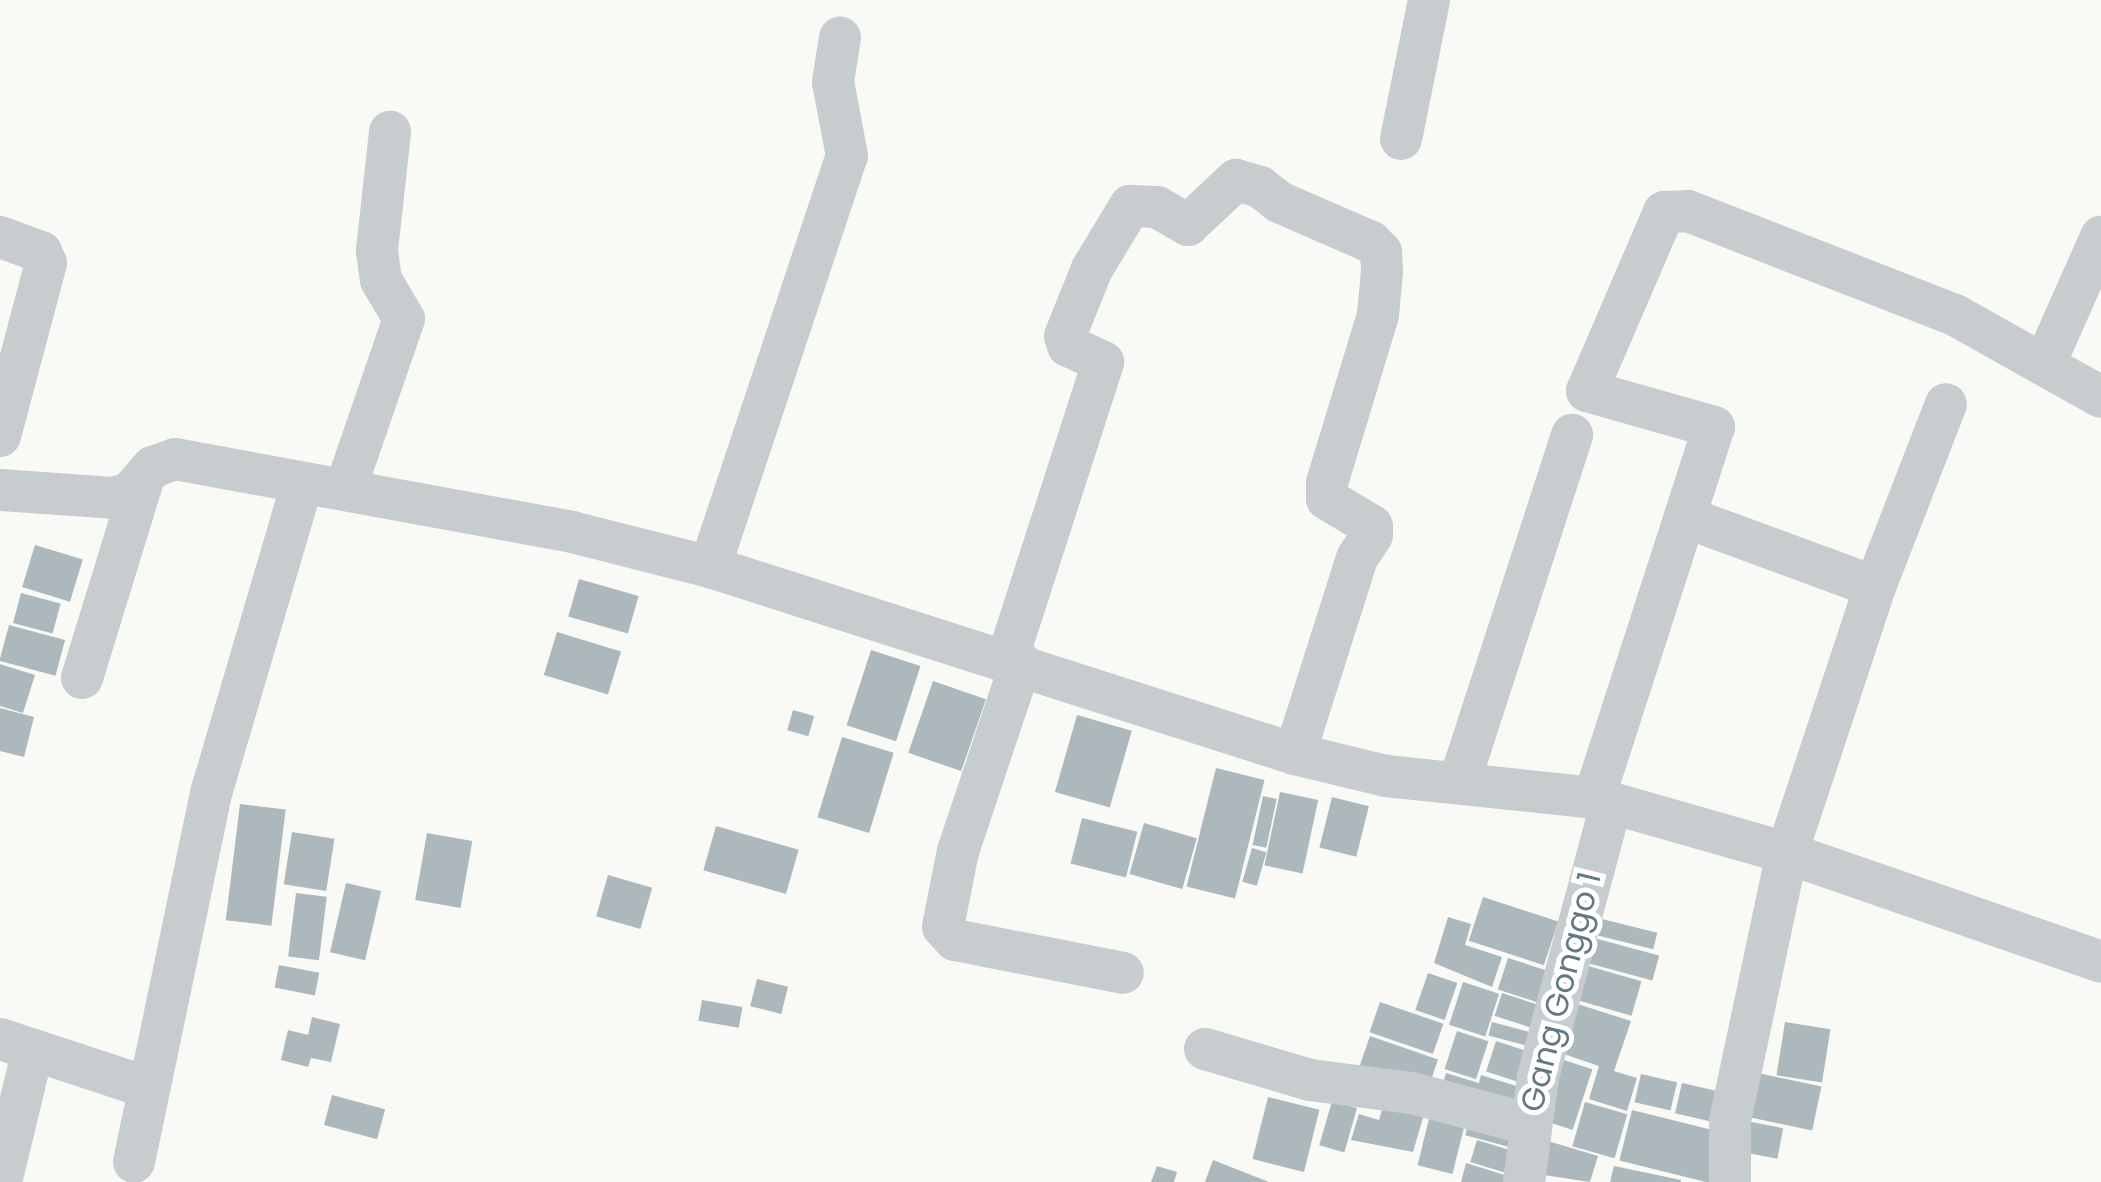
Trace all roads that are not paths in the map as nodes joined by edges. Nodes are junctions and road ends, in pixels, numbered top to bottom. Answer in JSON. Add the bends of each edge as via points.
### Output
{"nodes":[{"id":1,"x":1428,"y":0,"type":"edge"},
{"id":2,"x":840,"y":38,"type":"dead end"},
{"id":3,"x":390,"y":132,"type":"dead end"},
{"id":4,"x":1402,"y":139,"type":"dead end"},
{"id":5,"x":0,"y":236,"type":"edge"},
{"id":6,"x":2101,"y":237,"type":"edge"},
{"id":7,"x":2046,"y":362,"type":"junction"},
{"id":8,"x":2101,"y":397,"type":"edge"},
{"id":9,"x":1946,"y":404,"type":"dead end"},
{"id":10,"x":1572,"y":435,"type":"dead end"},
{"id":11,"x":0,"y":436,"type":"edge"},
{"id":12,"x":142,"y":483,"type":"junction"},
{"id":13,"x":302,"y":484,"type":"junction"},
{"id":14,"x":0,"y":490,"type":"edge"},
{"id":15,"x":344,"y":490,"type":"junction"},
{"id":16,"x":1685,"y":517,"type":"junction"},
{"id":17,"x":710,"y":567,"type":"junction"},
{"id":18,"x":1875,"y":587,"type":"junction"},
{"id":19,"x":1014,"y":661,"type":"junction"},
{"id":20,"x":82,"y":678,"type":"dead end"},
{"id":21,"x":1294,"y":754,"type":"junction"},
{"id":22,"x":1460,"y":780,"type":"junction"},
{"id":23,"x":1602,"y":801,"type":"junction"},
{"id":24,"x":1787,"y":854,"type":"junction"},
{"id":25,"x":2101,"y":962,"type":"edge"},
{"id":26,"x":1123,"y":973,"type":"dead end"},
{"id":27,"x":17,"y":1044,"type":"edge"},
{"id":28,"x":1206,"y":1049,"type":"dead end"},
{"id":29,"x":149,"y":1088,"type":"junction"},
{"id":30,"x":1528,"y":1124,"type":"junction"},
{"id":31,"x":134,"y":1162,"type":"dead end"},
{"id":32,"x":1,"y":1182,"type":"edge"},
{"id":33,"x":1524,"y":1182,"type":"edge"},
{"id":34,"x":1730,"y":1182,"type":"edge"}],
"edges":[{"from":1,"to":4,"type":"street"},
{"from":2,"to":17,"type":"street","via":[[833,82],[847,156]]},
{"from":3,"to":15,"type":"street","via":[[377,250],[381,280],[404,319]]},
{"from":5,"to":11,"type":"street","via":[[42,252],[46,263]]},
{"from":6,"to":7,"type":"street"},
{"from":7,"to":8,"type":"street"},
{"from":7,"to":16,"type":"street","name":"Gang Gonggo 1","via":[[1955,315],[1763,238],[1688,211],[1664,212],[1587,391],[1714,427]]},
{"from":9,"to":18,"type":"street"},
{"from":10,"to":22,"type":"street"},
{"from":12,"to":13,"type":"street","via":[[153,467],[175,460]]},
{"from":12,"to":14,"type":"street","via":[[113,498]]},
{"from":12,"to":20,"type":"street"},
{"from":13,"to":15,"type":"street"},
{"from":13,"to":29,"type":"street","via":[[212,790]]},
{"from":15,"to":17,"type":"street","via":[[572,532]]},
{"from":16,"to":18,"type":"street"},
{"from":16,"to":23,"type":"street","name":"Gang Gonggo 1"},
{"from":17,"to":19,"type":"street"},
{"from":18,"to":24,"type":"street"},
{"from":19,"to":21,"type":"street"},
{"from":19,"to":21,"type":"street","via":[[1103,362],[1068,346],[1065,336],[1092,269],[1130,206],[1157,207],[1188,224],[1236,180],[1260,187],[1381,252],[1378,315],[1327,483],[1327,500],[1372,526],[1372,535],[1358,558]]},
{"from":19,"to":26,"type":"street","via":[[958,851],[943,928],[956,940]]},
{"from":21,"to":22,"type":"street","via":[[1386,776]]},
{"from":22,"to":23,"type":"street"},
{"from":23,"to":24,"type":"street"},
{"from":23,"to":30,"type":"street","name":"Gang Gonggo 1"},
{"from":24,"to":25,"type":"street"},
{"from":24,"to":34,"type":"street","via":[[1730,1122]]},
{"from":27,"to":29,"type":"street"},
{"from":27,"to":32,"type":"street"},
{"from":28,"to":30,"type":"street","via":[[1310,1080],[1412,1093]]},
{"from":29,"to":31,"type":"street"},
{"from":30,"to":33,"type":"street","name":"Gang Gonggo 1"}]}
